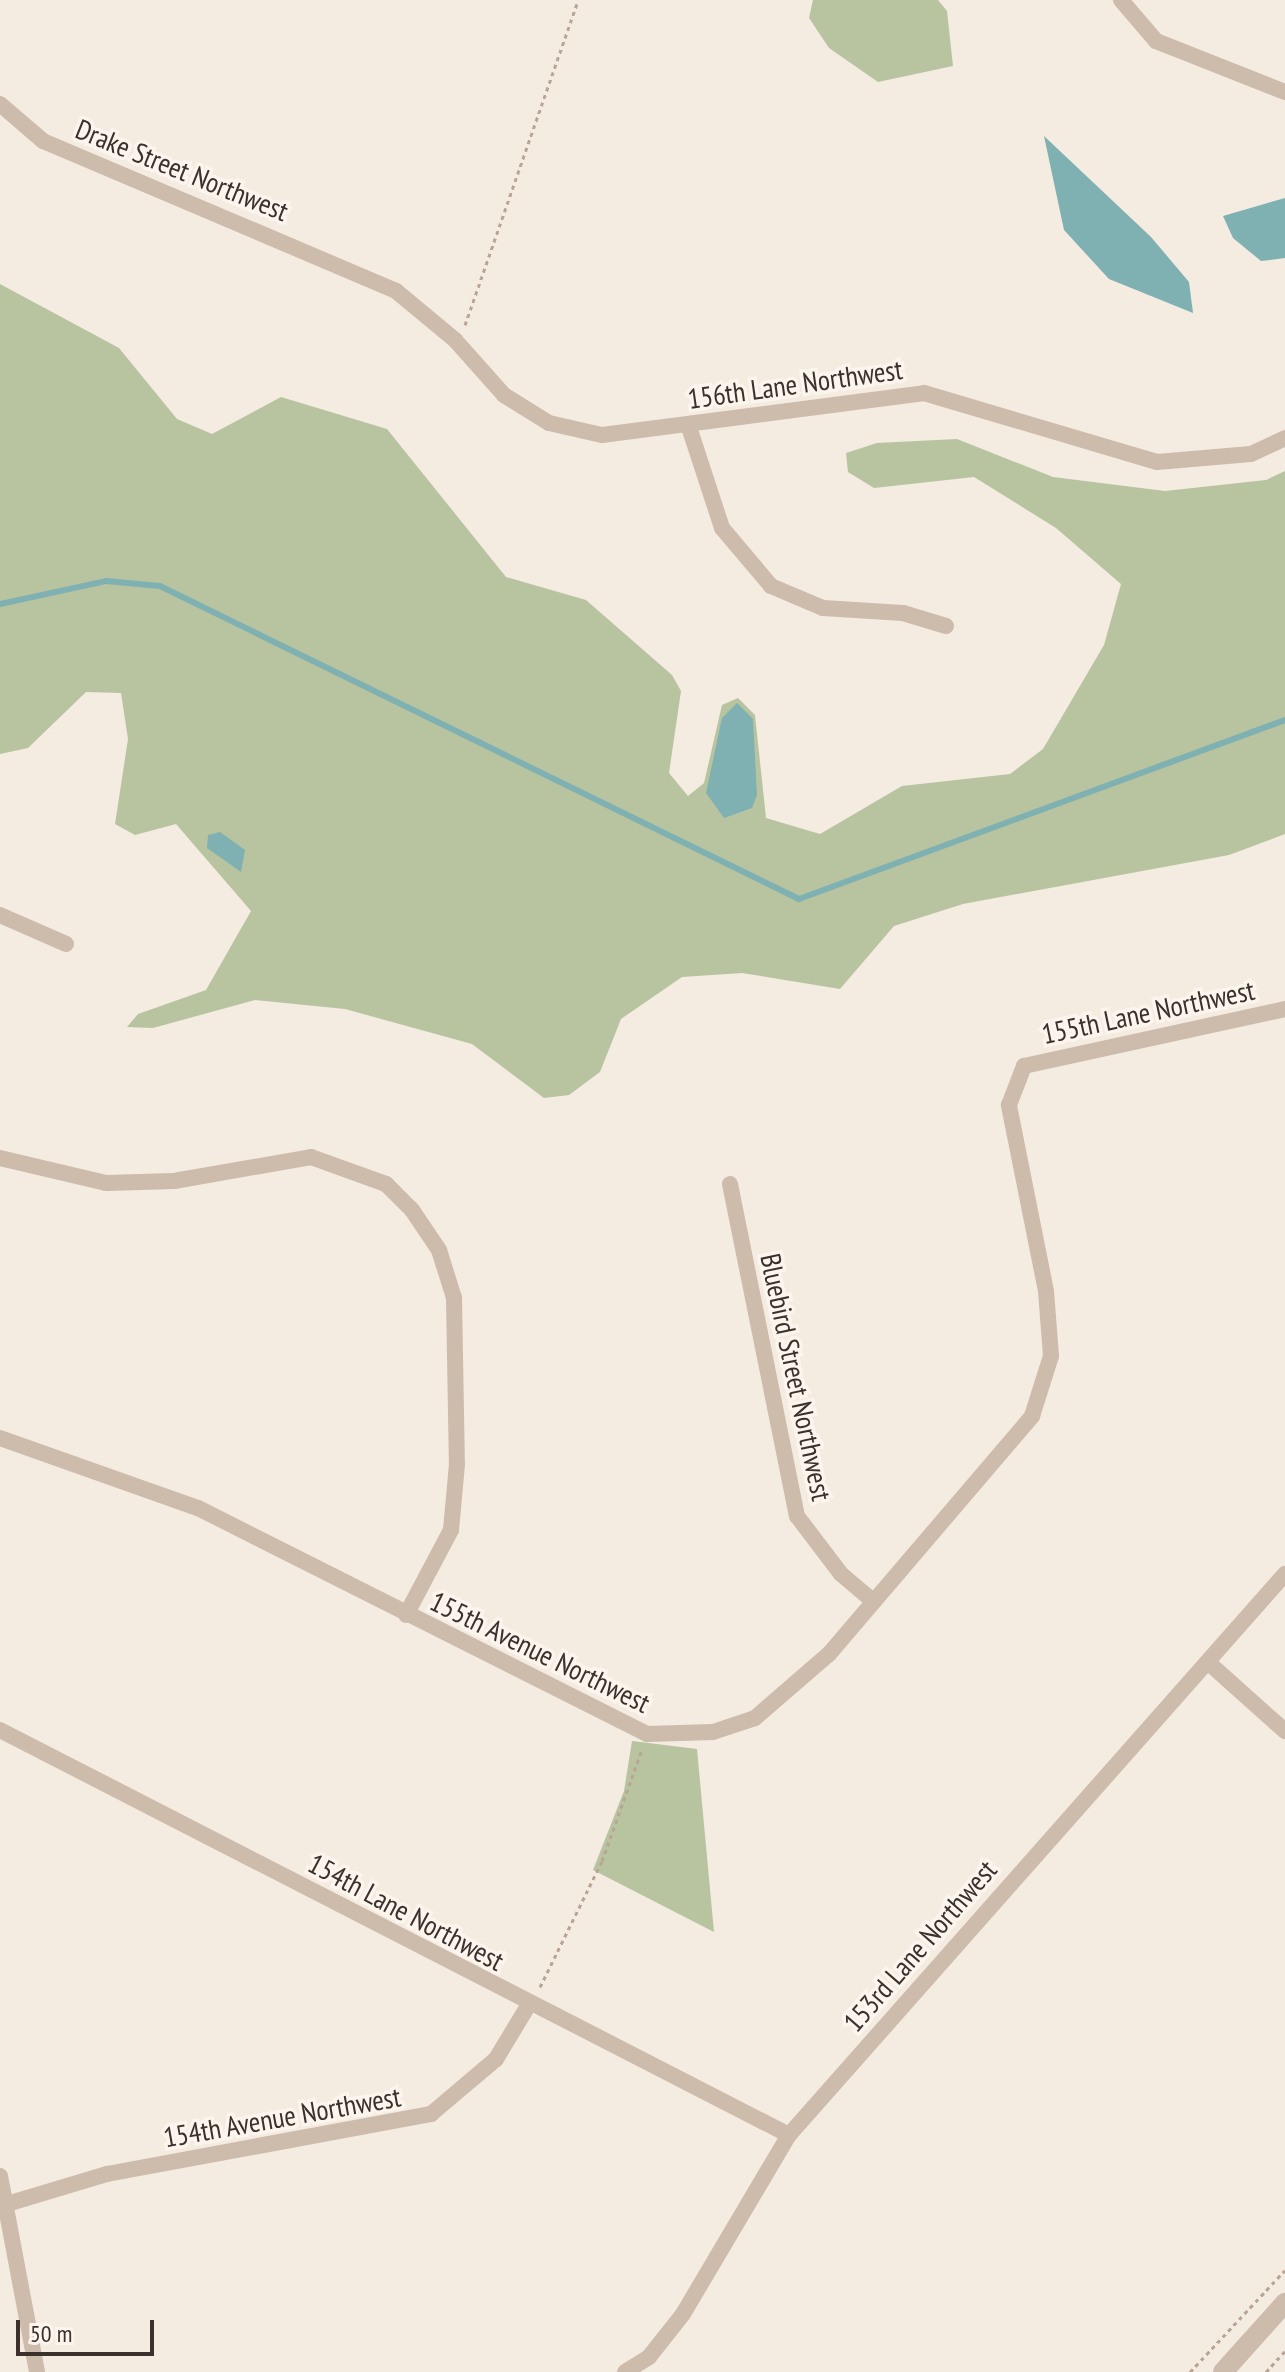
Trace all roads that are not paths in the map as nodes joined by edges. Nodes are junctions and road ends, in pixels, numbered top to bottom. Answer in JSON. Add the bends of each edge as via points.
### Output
{"nodes":[{"id":1,"x":1121,"y":0,"type":"edge"},
{"id":2,"x":1285,"y":92,"type":"edge"},
{"id":3,"x":0,"y":104,"type":"edge"},
{"id":4,"x":355,"y":270,"type":"joint"},
{"id":5,"x":689,"y":427,"type":"junction"},
{"id":6,"x":1285,"y":438,"type":"edge"},
{"id":7,"x":946,"y":626,"type":"dead end"},
{"id":8,"x":0,"y":915,"type":"edge"},
{"id":9,"x":66,"y":944,"type":"dead end"},
{"id":10,"x":1285,"y":1009,"type":"edge"},
{"id":11,"x":1023,"y":1067,"type":"joint"},
{"id":12,"x":0,"y":1158,"type":"edge"},
{"id":13,"x":730,"y":1184,"type":"dead end"},
{"id":14,"x":0,"y":1438,"type":"edge"},
{"id":15,"x":1285,"y":1574,"type":"edge"},
{"id":16,"x":873,"y":1601,"type":"junction"},
{"id":17,"x":406,"y":1615,"type":"junction"},
{"id":18,"x":1210,"y":1664,"type":"junction"},
{"id":19,"x":0,"y":1730,"type":"edge"},
{"id":20,"x":1285,"y":1731,"type":"edge"},
{"id":21,"x":528,"y":2006,"type":"junction"},
{"id":22,"x":789,"y":2135,"type":"junction"},
{"id":23,"x":0,"y":2176,"type":"edge"},
{"id":24,"x":3,"y":2205,"type":"edge"},
{"id":25,"x":1285,"y":2303,"type":"edge"},
{"id":26,"x":37,"y":2372,"type":"edge"},
{"id":27,"x":625,"y":2372,"type":"edge"},
{"id":28,"x":1223,"y":2372,"type":"edge"}],
"edges":[{"from":1,"to":2,"type":"street","via":[[1156,41]]},
{"from":3,"to":4,"type":"street","name":"Drake Street Northwest","via":[[43,141]]},
{"from":4,"to":5,"type":"street","name":"156th Lane Northwest","via":[[455,340],[504,395],[549,423],[602,435]]},
{"from":5,"to":6,"type":"street","name":"156th Lane Northwest","via":[[820,402],[924,393],[1157,462],[1251,454]]},
{"from":5,"to":7,"type":"street","via":[[722,528],[771,586],[823,608],[903,613]]},
{"from":8,"to":9,"type":"street"},
{"from":10,"to":11,"type":"street","name":"155th Lane Northwest"},
{"from":11,"to":16,"type":"street","name":"155th Avenue Northwest","via":[[1009,1105],[1046,1291],[1051,1356],[1039,1395],[983,1481]]},
{"from":12,"to":17,"type":"street","via":[[106,1183],[174,1181],[311,1157],[386,1184],[412,1210],[439,1250],[454,1298],[457,1464],[451,1530]]},
{"from":13,"to":16,"type":"street","name":"Bluebird Street Northwest","via":[[797,1516],[841,1574]]},
{"from":14,"to":17,"type":"street","name":"155th Avenue Northwest","via":[[198,1508]]},
{"from":15,"to":18,"type":"street","name":"153rd Lane Northwest"},
{"from":16,"to":17,"type":"street","name":"155th Avenue Northwest","via":[[809,1674],[755,1718],[713,1732],[647,1734]]},
{"from":18,"to":20,"type":"street"},
{"from":18,"to":22,"type":"street","name":"153rd Lane Northwest"},
{"from":19,"to":21,"type":"street","name":"154th Lane Northwest"},
{"from":21,"to":22,"type":"street","name":"154th Lane Northwest"},
{"from":21,"to":24,"type":"street","name":"154th Avenue Northwest","via":[[496,2059],[431,2114],[107,2174]]},
{"from":22,"to":27,"type":"street","name":"153rd Lane Northwest","via":[[683,2314],[649,2357]]},
{"from":23,"to":24,"type":"street"},
{"from":24,"to":26,"type":"street"},
{"from":25,"to":28,"type":"street"}]}
